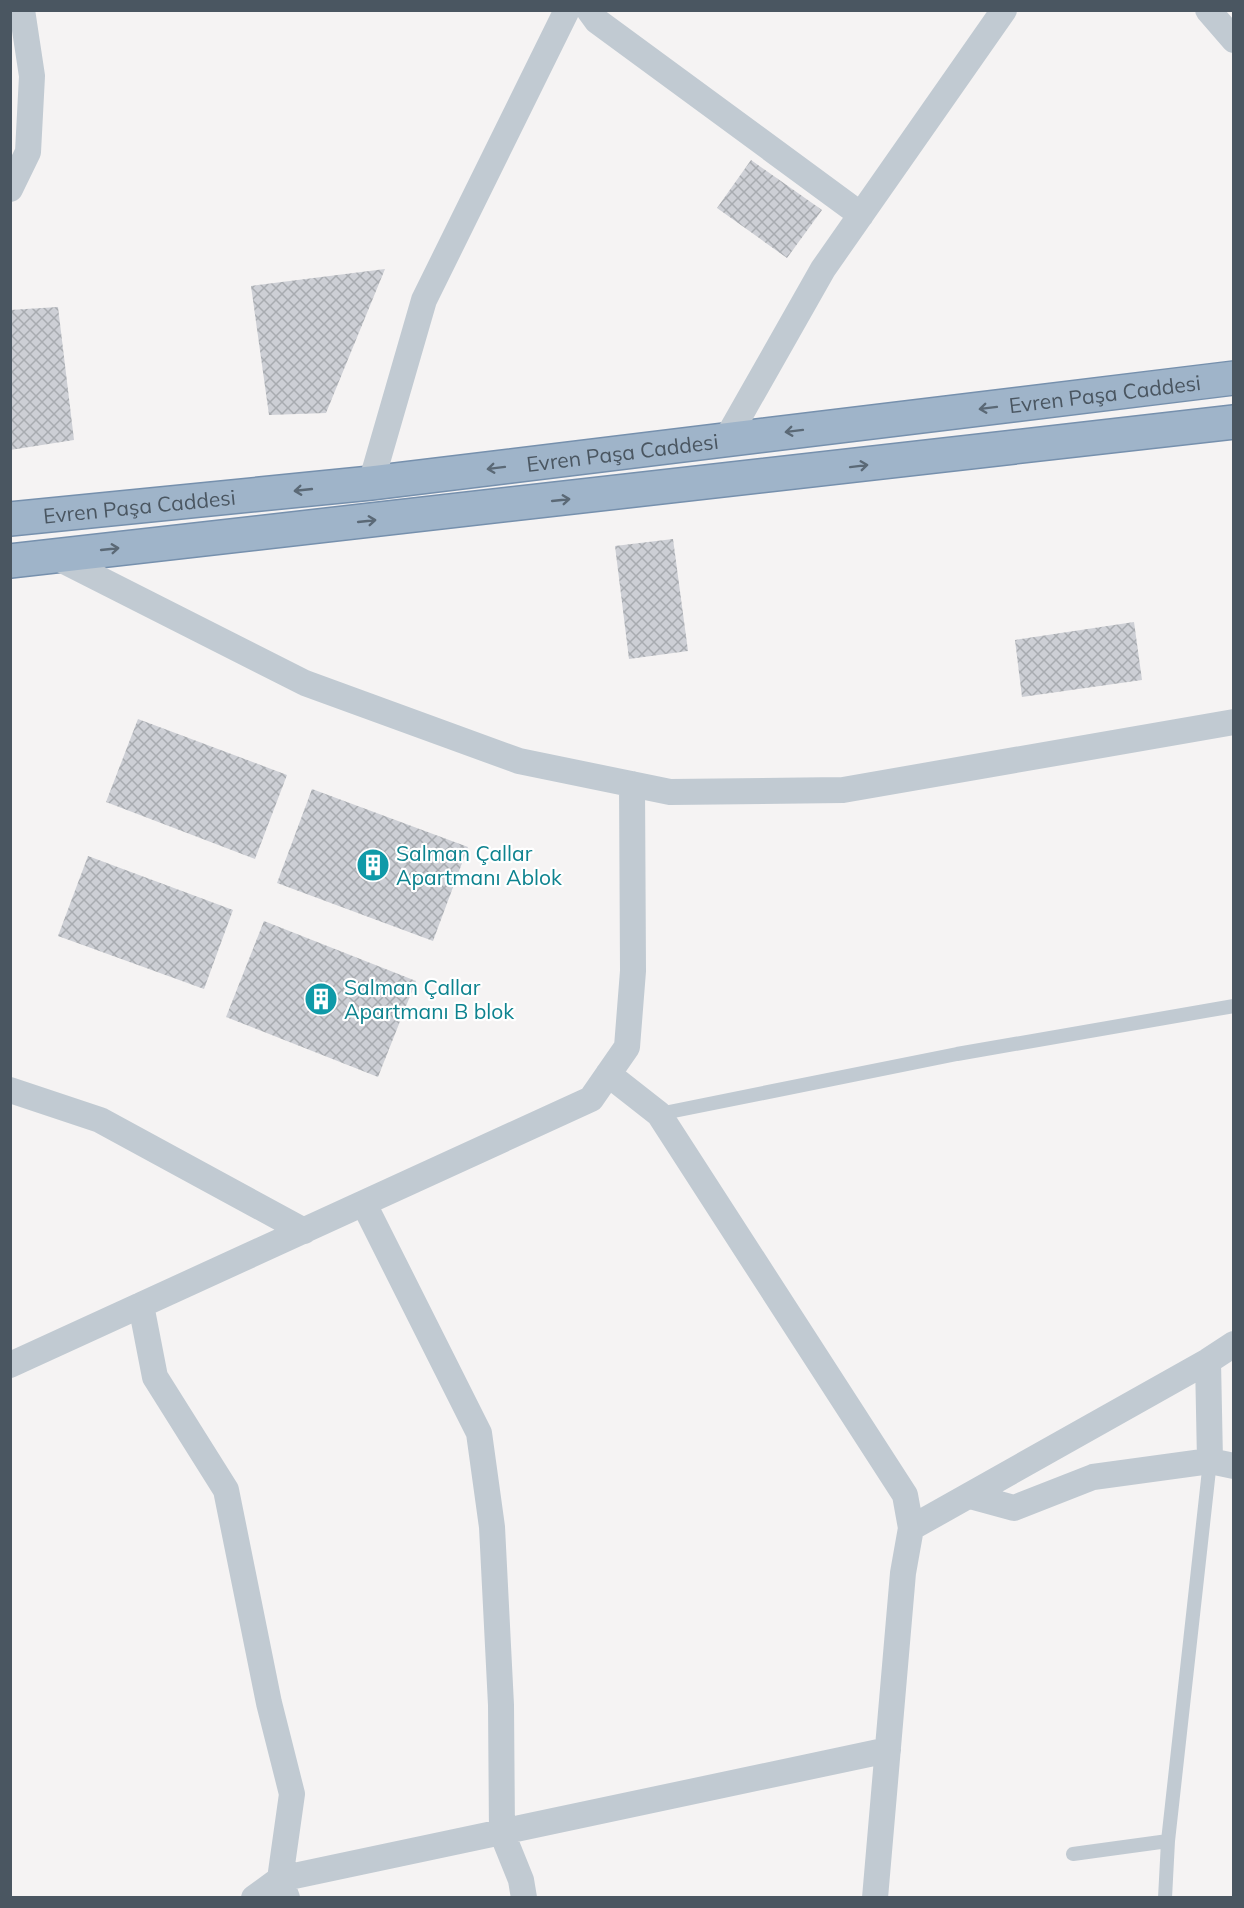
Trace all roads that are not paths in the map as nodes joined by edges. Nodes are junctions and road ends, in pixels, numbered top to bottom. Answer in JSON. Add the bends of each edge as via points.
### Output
{"nodes":[{"id":1,"x":22,"y":10,"type":"edge"},
{"id":2,"x":567,"y":10,"type":"edge"},
{"id":3,"x":589,"y":10,"type":"edge"},
{"id":4,"x":1004,"y":10,"type":"edge"},
{"id":5,"x":1208,"y":10,"type":"edge"},
{"id":6,"x":1233,"y":40,"type":"edge"},
{"id":7,"x":10,"y":189,"type":"edge"},
{"id":8,"x":861,"y":216,"type":"junction"},
{"id":9,"x":1233,"y":378,"type":"edge"},
{"id":10,"x":1233,"y":422,"type":"edge"},
{"id":11,"x":726,"y":440,"type":"junction"},
{"id":12,"x":371,"y":483,"type":"junction"},
{"id":13,"x":10,"y":519,"type":"edge"},
{"id":14,"x":54,"y":556,"type":"junction"},
{"id":15,"x":10,"y":561,"type":"edge"},
{"id":16,"x":1233,"y":722,"type":"edge"},
{"id":17,"x":632,"y":784,"type":"junction"},
{"id":18,"x":1233,"y":1006,"type":"edge"},
{"id":19,"x":608,"y":1074,"type":"junction"},
{"id":20,"x":10,"y":1090,"type":"edge"},
{"id":21,"x":658,"y":1114,"type":"junction"},
{"id":22,"x":364,"y":1203,"type":"junction"},
{"id":23,"x":304,"y":1232,"type":"junction"},
{"id":24,"x":141,"y":1305,"type":"junction"},
{"id":25,"x":1233,"y":1344,"type":"edge"},
{"id":26,"x":1208,"y":1361,"type":"junction"},
{"id":27,"x":10,"y":1365,"type":"edge"},
{"id":28,"x":1222,"y":1463,"type":"edge"},
{"id":29,"x":970,"y":1496,"type":"junction"},
{"id":30,"x":910,"y":1528,"type":"junction"},
{"id":31,"x":888,"y":1750,"type":"junction"},
{"id":32,"x":502,"y":1833,"type":"junction"},
{"id":33,"x":1168,"y":1842,"type":"junction"},
{"id":34,"x":1073,"y":1854,"type":"dead end"},
{"id":35,"x":284,"y":1888,"type":"edge"},
{"id":36,"x":254,"y":1898,"type":"edge"},
{"id":37,"x":524,"y":1898,"type":"edge"},
{"id":38,"x":875,"y":1898,"type":"edge"},
{"id":39,"x":1165,"y":1898,"type":"edge"}],
"edges":[{"from":1,"to":7,"type":"street","via":[[32,76],[28,152]]},
{"from":2,"to":12,"type":"street","via":[[424,300]]},
{"from":3,"to":8,"type":"street","via":[[597,21]]},
{"from":4,"to":8,"type":"street"},
{"from":5,"to":6,"type":"street"},
{"from":8,"to":11,"type":"street","via":[[823,269]]},
{"from":9,"to":11,"type":"highway","name":"Evren Paşa Caddesi","one_way":true},
{"from":14,"to":10,"type":"highway","name":"Evren Paşa Caddesi","one_way":true},
{"from":11,"to":12,"type":"highway","name":"Evren Paşa Caddesi","one_way":true},
{"from":12,"to":13,"type":"highway","name":"Evren Paşa Caddesi","one_way":true},
{"from":14,"to":15,"type":"highway","name":"Evren Paşa Caddesi"},
{"from":14,"to":17,"type":"street","via":[[305,683],[519,761]]},
{"from":16,"to":17,"type":"street","via":[[843,790],[670,792]]},
{"from":17,"to":19,"type":"street","via":[[630,1014],[627,1047]]},
{"from":18,"to":21,"type":"lane","via":[[957,1054]]},
{"from":19,"to":21,"type":"street"},
{"from":19,"to":22,"type":"street","via":[[591,1099]]},
{"from":20,"to":23,"type":"street","via":[[100,1120]]},
{"from":21,"to":30,"type":"street","via":[[904,1495]]},
{"from":22,"to":23,"type":"street"},
{"from":22,"to":32,"type":"street","via":[[479,1433],[492,1527],[501,1705]]},
{"from":23,"to":24,"type":"street"},
{"from":24,"to":27,"type":"street"},
{"from":24,"to":35,"type":"street","via":[[155,1377],[226,1490],[269,1703],[292,1794]]},
{"from":25,"to":26,"type":"street"},
{"from":26,"to":28,"type":"street"},
{"from":26,"to":29,"type":"street"},
{"from":28,"to":29,"type":"street","via":[[1093,1477],[1014,1508]]},
{"from":28,"to":33,"type":"lane"},
{"from":29,"to":30,"type":"street"},
{"from":30,"to":31,"type":"street"},
{"from":31,"to":32,"type":"street"},
{"from":31,"to":38,"type":"street"},
{"from":32,"to":35,"type":"street"},
{"from":32,"to":37,"type":"street"},
{"from":33,"to":34,"type":"lane"},
{"from":33,"to":39,"type":"lane"},
{"from":35,"to":36,"type":"street"}]}
